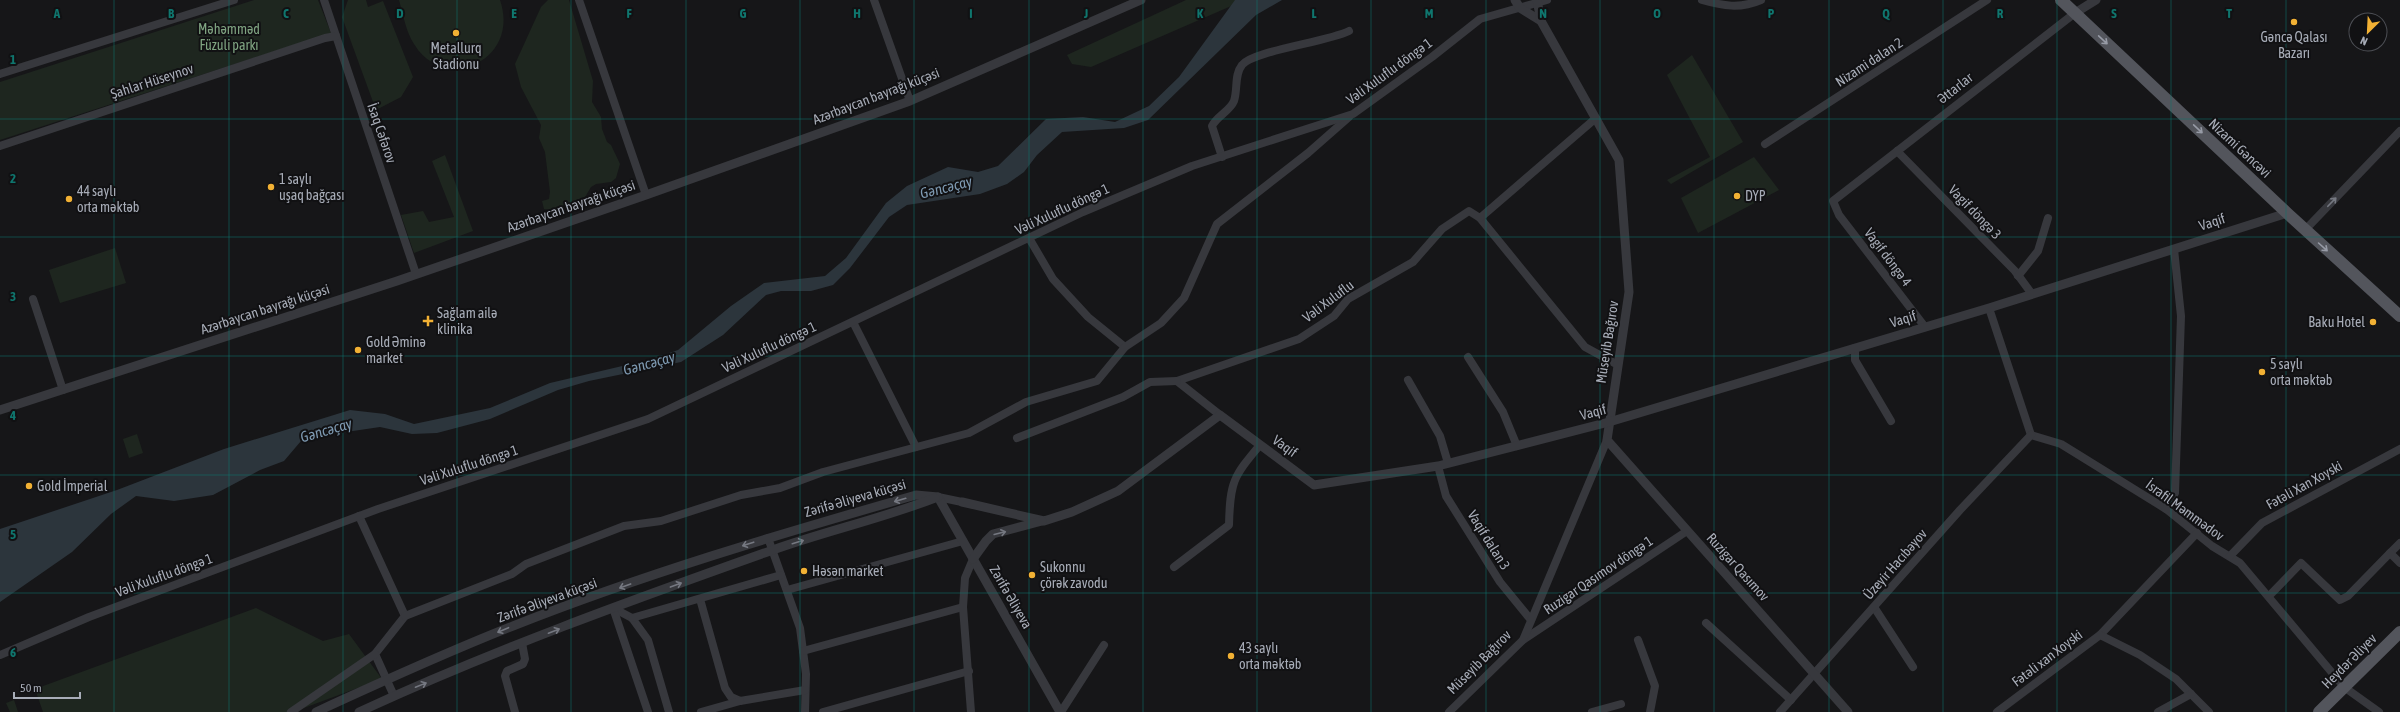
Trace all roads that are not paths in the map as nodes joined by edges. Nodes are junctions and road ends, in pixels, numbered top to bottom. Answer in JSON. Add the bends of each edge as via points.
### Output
{"nodes":[{"id":1,"x":234,"y":0,"type":"edge"},
{"id":2,"x":324,"y":0,"type":"edge"},
{"id":3,"x":579,"y":0,"type":"edge"},
{"id":4,"x":874,"y":0,"type":"edge"},
{"id":5,"x":1141,"y":0,"type":"edge"},
{"id":6,"x":1515,"y":0,"type":"edge"},
{"id":7,"x":1702,"y":0,"type":"edge"},
{"id":8,"x":1761,"y":0,"type":"edge"},
{"id":9,"x":1987,"y":0,"type":"edge"},
{"id":10,"x":2061,"y":0,"type":"edge"},
{"id":11,"x":2096,"y":0,"type":"edge"},
{"id":12,"x":1541,"y":1,"type":"edge"},
{"id":13,"x":1520,"y":8,"type":"junction"},
{"id":14,"x":2075,"y":13,"type":"junction"},
{"id":15,"x":1541,"y":21,"type":"junction"},
{"id":16,"x":1349,"y":31,"type":"dead end"},
{"id":17,"x":336,"y":36,"type":"junction"},
{"id":18,"x":0,"y":74,"type":"edge"},
{"id":19,"x":910,"y":101,"type":"junction"},
{"id":20,"x":1353,"y":114,"type":"junction"},
{"id":21,"x":1596,"y":118,"type":"junction"},
{"id":22,"x":2400,"y":131,"type":"edge"},
{"id":23,"x":1765,"y":144,"type":"dead end"},
{"id":24,"x":0,"y":146,"type":"edge"},
{"id":25,"x":1897,"y":151,"type":"junction"},
{"id":26,"x":1222,"y":157,"type":"junction"},
{"id":27,"x":646,"y":195,"type":"junction"},
{"id":28,"x":1833,"y":201,"type":"joint"},
{"id":29,"x":2287,"y":214,"type":"junction"},
{"id":30,"x":1480,"y":218,"type":"junction"},
{"id":31,"x":2048,"y":218,"type":"dead end"},
{"id":32,"x":2305,"y":230,"type":"junction"},
{"id":33,"x":1029,"y":238,"type":"junction"},
{"id":34,"x":2174,"y":249,"type":"junction"},
{"id":35,"x":416,"y":274,"type":"junction"},
{"id":36,"x":2018,"y":276,"type":"junction"},
{"id":37,"x":2032,"y":294,"type":"junction"},
{"id":38,"x":33,"y":299,"type":"dead end"},
{"id":39,"x":1989,"y":308,"type":"junction"},
{"id":40,"x":2400,"y":316,"type":"edge"},
{"id":41,"x":853,"y":322,"type":"junction"},
{"id":42,"x":1925,"y":327,"type":"junction"},
{"id":43,"x":1125,"y":347,"type":"junction"},
{"id":44,"x":1855,"y":348,"type":"junction"},
{"id":45,"x":1468,"y":357,"type":"dead end"},
{"id":46,"x":1618,"y":366,"type":"junction"},
{"id":47,"x":1408,"y":380,"type":"dead end"},
{"id":48,"x":1178,"y":381,"type":"junction"},
{"id":49,"x":63,"y":390,"type":"junction"},
{"id":50,"x":0,"y":410,"type":"edge"},
{"id":51,"x":1220,"y":415,"type":"junction"},
{"id":52,"x":1890,"y":421,"type":"dead end"},
{"id":53,"x":1609,"y":422,"type":"junction"},
{"id":54,"x":2031,"y":435,"type":"junction"},
{"id":55,"x":1017,"y":438,"type":"dead end"},
{"id":56,"x":1606,"y":440,"type":"junction"},
{"id":57,"x":1260,"y":445,"type":"junction"},
{"id":58,"x":1517,"y":446,"type":"junction"},
{"id":59,"x":916,"y":447,"type":"junction"},
{"id":60,"x":2400,"y":449,"type":"edge"},
{"id":61,"x":1448,"y":463,"type":"junction"},
{"id":62,"x":1438,"y":466,"type":"junction"},
{"id":63,"x":938,"y":497,"type":"junction"},
{"id":64,"x":962,"y":502,"type":"joint"},
{"id":65,"x":2166,"y":509,"type":"junction"},
{"id":66,"x":359,"y":516,"type":"junction"},
{"id":67,"x":1044,"y":521,"type":"junction"},
{"id":68,"x":1688,"y":531,"type":"junction"},
{"id":69,"x":2197,"y":533,"type":"junction"},
{"id":70,"x":768,"y":538,"type":"junction"},
{"id":71,"x":963,"y":541,"type":"junction"},
{"id":72,"x":2400,"y":543,"type":"edge"},
{"id":73,"x":772,"y":550,"type":"junction"},
{"id":74,"x":2390,"y":553,"type":"junction"},
{"id":75,"x":2230,"y":556,"type":"junction"},
{"id":76,"x":974,"y":559,"type":"junction"},
{"id":77,"x":2400,"y":563,"type":"edge"},
{"id":78,"x":1174,"y":567,"type":"dead end"},
{"id":79,"x":781,"y":575,"type":"junction"},
{"id":80,"x":787,"y":590,"type":"junction"},
{"id":81,"x":2269,"y":596,"type":"junction"},
{"id":82,"x":700,"y":599,"type":"junction"},
{"id":83,"x":963,"y":607,"type":"junction"},
{"id":84,"x":1874,"y":607,"type":"junction"},
{"id":85,"x":614,"y":608,"type":"junction"},
{"id":86,"x":405,"y":616,"type":"junction"},
{"id":87,"x":632,"y":618,"type":"junction"},
{"id":88,"x":1531,"y":620,"type":"junction"},
{"id":89,"x":1706,"y":623,"type":"dead end"},
{"id":90,"x":2400,"y":632,"type":"edge"},
{"id":91,"x":2100,"y":635,"type":"junction"},
{"id":92,"x":1523,"y":640,"type":"junction"},
{"id":93,"x":1638,"y":640,"type":"dead end"},
{"id":94,"x":522,"y":643,"type":"junction"},
{"id":95,"x":1104,"y":645,"type":"dead end"},
{"id":96,"x":803,"y":651,"type":"junction"},
{"id":97,"x":375,"y":654,"type":"junction"},
{"id":98,"x":0,"y":655,"type":"edge"},
{"id":99,"x":1913,"y":667,"type":"dead end"},
{"id":100,"x":969,"y":671,"type":"junction"},
{"id":101,"x":1814,"y":674,"type":"junction"},
{"id":102,"x":386,"y":679,"type":"junction"},
{"id":103,"x":2344,"y":687,"type":"junction"},
{"id":104,"x":805,"y":690,"type":"junction"},
{"id":105,"x":2191,"y":694,"type":"junction"},
{"id":106,"x":394,"y":696,"type":"junction"},
{"id":107,"x":1791,"y":700,"type":"junction"},
{"id":108,"x":740,"y":701,"type":"junction"},
{"id":109,"x":1621,"y":704,"type":"dead end"},
{"id":110,"x":2370,"y":706,"type":"junction"},
{"id":111,"x":291,"y":712,"type":"edge"},
{"id":112,"x":316,"y":712,"type":"edge"},
{"id":113,"x":360,"y":712,"type":"edge"},
{"id":114,"x":514,"y":712,"type":"edge"},
{"id":115,"x":648,"y":712,"type":"edge"},
{"id":116,"x":669,"y":712,"type":"edge"},
{"id":117,"x":701,"y":712,"type":"edge"},
{"id":118,"x":805,"y":712,"type":"edge"},
{"id":119,"x":824,"y":712,"type":"edge"},
{"id":120,"x":971,"y":712,"type":"edge"},
{"id":121,"x":1060,"y":712,"type":"edge"},
{"id":122,"x":1449,"y":712,"type":"edge"},
{"id":123,"x":1592,"y":712,"type":"edge"},
{"id":124,"x":1650,"y":712,"type":"edge"},
{"id":125,"x":1780,"y":712,"type":"edge"},
{"id":126,"x":1848,"y":712,"type":"edge"},
{"id":127,"x":1997,"y":712,"type":"edge"},
{"id":128,"x":2158,"y":712,"type":"edge"},
{"id":129,"x":2209,"y":712,"type":"edge"},
{"id":130,"x":2320,"y":712,"type":"edge"},
{"id":131,"x":2364,"y":712,"type":"edge"},
{"id":132,"x":2379,"y":712,"type":"edge"}],
"edges":[{"from":1,"to":18,"type":"street"},
{"from":2,"to":17,"type":"street","name":"İsaq Cəfərov"},
{"from":3,"to":27,"type":"street"},
{"from":4,"to":19,"type":"street"},
{"from":5,"to":19,"type":"street","name":"Azərbaycan bayrağı küçəsi"},
{"from":6,"to":13,"type":"street","name":"Müseyib Bağırov"},
{"from":7,"to":8,"type":"street","via":[[1725,7]]},
{"from":9,"to":23,"type":"street","name":"Nizami dalan 2"},
{"from":10,"to":14,"type":"main road","name":"Nizami Gəncəvi"},
{"from":11,"to":14,"type":"street","name":"Əttarlar"},
{"from":12,"to":13,"type":"street"},
{"from":12,"to":15,"type":"street","name":"Müseyib Bağırov"},
{"from":13,"to":15,"type":"street","name":"Müseyib Bağırov"},
{"from":13,"to":20,"type":"street","name":"Vəli Xuluflu döngə 1","via":[[1505,10],[1480,19]]},
{"from":14,"to":25,"type":"street","name":"Əttarlar"},
{"from":14,"to":29,"type":"main road","name":"Nizami Gəncəvi","one_way":true},
{"from":15,"to":21,"type":"street","name":"Müseyib Bağırov"},
{"from":16,"to":26,"type":"street","via":[[1338,37],[1266,53],[1250,58],[1242,64],[1234,102],[1212,126]]},
{"from":17,"to":24,"type":"street","name":"Şahlar Hüseynov"},
{"from":17,"to":35,"type":"street","name":"İsaq Cəfərov"},
{"from":19,"to":27,"type":"street","name":"Azərbaycan bayrağı küçəsi"},
{"from":20,"to":26,"type":"street","name":"Vəli Xuluflu döngə 1"},
{"from":20,"to":43,"type":"street","via":[[1308,153],[1217,224],[1184,298],[1161,323]]},
{"from":21,"to":30,"type":"street"},
{"from":21,"to":46,"type":"street","name":"Müseyib Bağırov","via":[[1619,160],[1629,292]]},
{"from":32,"to":22,"type":"street","one_way":true},
{"from":25,"to":28,"type":"street","name":"Əttarlar"},
{"from":25,"to":36,"type":"street","name":"Vagif döngə 3"},
{"from":26,"to":33,"type":"street","name":"Vəli Xuluflu döngə 1","via":[[1083,212]]},
{"from":27,"to":35,"type":"street","name":"Azərbaycan bayrağı küçəsi"},
{"from":28,"to":42,"type":"street","name":"Vagif döngə 4","via":[[1840,216]]},
{"from":29,"to":32,"type":"main road","name":"Nizami Gəncəvi"},
{"from":29,"to":34,"type":"street","name":"Vaqif"},
{"from":30,"to":46,"type":"street","via":[[1585,347]]},
{"from":30,"to":48,"type":"street","name":"Vəli Xuluflu","via":[[1468,211],[1442,229],[1413,262],[1348,299],[1334,316],[1299,339]]},
{"from":31,"to":36,"type":"street","via":[[2038,251]]},
{"from":32,"to":40,"type":"main road","name":"Nizami Gəncəvi","one_way":true},
{"from":33,"to":41,"type":"street","name":"Vəli Xuluflu döngə 1"},
{"from":33,"to":43,"type":"street","via":[[1053,279],[1088,317]]},
{"from":34,"to":37,"type":"street","name":"Vaqif"},
{"from":34,"to":65,"type":"street","via":[[2181,316],[2181,360],[2175,492]]},
{"from":35,"to":49,"type":"street","name":"Azərbaycan bayrağı küçəsi"},
{"from":36,"to":37,"type":"street","name":"Vagif döngə 3"},
{"from":37,"to":39,"type":"street","name":"Vaqif"},
{"from":38,"to":49,"type":"street"},
{"from":39,"to":42,"type":"street","name":"Vaqif"},
{"from":39,"to":54,"type":"street"},
{"from":41,"to":59,"type":"street"},
{"from":41,"to":66,"type":"street","name":"Vəli Xuluflu döngə 1","via":[[648,419]]},
{"from":42,"to":44,"type":"street","name":"Vaqif"},
{"from":43,"to":59,"type":"street","via":[[1097,381],[1026,402],[969,433]]},
{"from":44,"to":52,"type":"street","via":[[1855,360]]},
{"from":44,"to":53,"type":"street","name":"Vaqif"},
{"from":45,"to":58,"type":"street","via":[[1503,412]]},
{"from":46,"to":53,"type":"street","name":"Müseyib Bağırov"},
{"from":47,"to":61,"type":"street","via":[[1440,436]]},
{"from":48,"to":51,"type":"street"},
{"from":48,"to":55,"type":"street","via":[[1150,382],[1123,396]]},
{"from":49,"to":50,"type":"street","name":"Azərbaycan bayrağı küçəsi"},
{"from":51,"to":57,"type":"street","name":"Vaqif"},
{"from":51,"to":67,"type":"street","via":[[1118,491],[1072,512]]},
{"from":53,"to":56,"type":"street","name":"Müseyib Bağırov"},
{"from":53,"to":58,"type":"street","name":"Vaqif"},
{"from":54,"to":65,"type":"street","name":"İsrafil Məmmədov","via":[[2061,444]]},
{"from":54,"to":84,"type":"street","name":"Üzeyir Hacıbəyov"},
{"from":56,"to":68,"type":"street","name":"Ruzigar Qasımov"},
{"from":56,"to":88,"type":"street","name":"Müseyib Bağırov"},
{"from":57,"to":62,"type":"street","name":"Vaqif","via":[[1314,484]]},
{"from":57,"to":78,"type":"street","via":[[1241,467],[1233,482],[1229,497],[1229,525]]},
{"from":58,"to":61,"type":"street","name":"Vaqif"},
{"from":59,"to":86,"type":"street","via":[[823,472],[780,488],[741,495],[661,521],[624,526],[526,564],[512,574]]},
{"from":60,"to":75,"type":"street","name":"Fətəli Xan Xoyski","via":[[2262,523]]},
{"from":61,"to":62,"type":"street","name":"Vaqif"},
{"from":62,"to":88,"type":"street","name":"Vaqif dalan 3","via":[[1446,496],[1500,582]]},
{"from":63,"to":64,"type":"street"},
{"from":63,"to":70,"type":"street","name":"Zərifə Əliyeva küçəsi","one_way":true,"via":[[916,495]]},
{"from":63,"to":71,"type":"street","name":"Zərifə Əliyeva"},
{"from":73,"to":63,"type":"street","name":"Zərifə Əliyeva küçəsi","one_way":true,"via":[[904,510]]},
{"from":64,"to":67,"type":"street"},
{"from":65,"to":69,"type":"street","name":"İsrafil Məmmədov"},
{"from":66,"to":86,"type":"street"},
{"from":66,"to":98,"type":"street","name":"Vəli Xuluflu döngə 1","via":[[89,617]]},
{"from":76,"to":67,"type":"street","one_way":true,"via":[[993,534]]},
{"from":68,"to":92,"type":"street","name":"Ruzigar Qasımov döngə 1"},
{"from":68,"to":101,"type":"street","name":"Ruzigar Qasımov"},
{"from":69,"to":75,"type":"street","name":"İsrafil Məmmədov","via":[[2212,546]]},
{"from":69,"to":91,"type":"street"},
{"from":70,"to":73,"type":"street"},
{"from":70,"to":102,"type":"street","name":"Zərifə Əliyeva küçəsi","one_way":true,"via":[[514,626]]},
{"from":71,"to":76,"type":"street","name":"Zərifə Əliyeva"},
{"from":71,"to":80,"type":"street"},
{"from":72,"to":74,"type":"street"},
{"from":73,"to":79,"type":"street"},
{"from":85,"to":73,"type":"street","name":"Zərifə Əliyeva küçəsi","one_way":true},
{"from":74,"to":77,"type":"street"},
{"from":74,"to":81,"type":"street","via":[[2344,600],[2340,600],[2301,563]]},
{"from":75,"to":81,"type":"street","name":"İsrafil Məmmədov","via":[[2246,568]]},
{"from":76,"to":83,"type":"street","via":[[965,578]]},
{"from":76,"to":121,"type":"street","name":"Zərifə Əliyeva"},
{"from":79,"to":80,"type":"street"},
{"from":79,"to":82,"type":"street"},
{"from":80,"to":96,"type":"street","via":[[800,628]]},
{"from":81,"to":103,"type":"street","name":"İsrafil Məmmədov"},
{"from":82,"to":87,"type":"street"},
{"from":82,"to":108,"type":"street","via":[[725,688],[731,697]]},
{"from":83,"to":96,"type":"street"},
{"from":83,"to":100,"type":"street"},
{"from":84,"to":99,"type":"street"},
{"from":84,"to":101,"type":"street","name":"Üzeyir Hacıbəyov"},
{"from":85,"to":87,"type":"street"},
{"from":94,"to":85,"type":"street","name":"Zərifə Əliyeva küçəsi","one_way":true},
{"from":85,"to":115,"type":"street"},
{"from":86,"to":97,"type":"street"},
{"from":87,"to":116,"type":"street","via":[[648,640]]},
{"from":88,"to":92,"type":"street","name":"Müseyib Bağırov"},
{"from":89,"to":107,"type":"street"},
{"from":90,"to":103,"type":"main road","name":"Heydər Əliyev"},
{"from":91,"to":105,"type":"street","name":"Fətəli xan Xoyski","via":[[2140,655],[2176,680]]},
{"from":91,"to":127,"type":"street","name":"Fətəli xan Xoyski"},
{"from":92,"to":122,"type":"street","name":"Müseyib Bağırov"},
{"from":93,"to":124,"type":"street","via":[[1655,686]]},
{"from":106,"to":94,"type":"street","name":"Zərifə Əliyeva küçəsi","one_way":true},
{"from":94,"to":114,"type":"street","via":[[525,658],[523,664],[507,671],[505,676]]},
{"from":95,"to":121,"type":"street"},
{"from":96,"to":104,"type":"street"},
{"from":97,"to":102,"type":"street"},
{"from":97,"to":111,"type":"street"},
{"from":100,"to":119,"type":"street"},
{"from":100,"to":120,"type":"street"},
{"from":101,"to":107,"type":"street","name":"Üzeyir Hacıbəyov"},
{"from":101,"to":126,"type":"street","name":"Ruzigar Qasımov"},
{"from":102,"to":106,"type":"street"},
{"from":102,"to":112,"type":"street","name":"Zərifə Əliyeva küçəsi"},
{"from":103,"to":110,"type":"street","name":"İsrafil Məmmədov"},
{"from":103,"to":130,"type":"main road","name":"Heydər Əliyev"},
{"from":104,"to":108,"type":"street"},
{"from":104,"to":118,"type":"street"},
{"from":105,"to":128,"type":"street"},
{"from":105,"to":129,"type":"street","name":"Fətəli xan Xoyski"},
{"from":106,"to":113,"type":"street","name":"Zərifə Əliyeva küçəsi"},
{"from":107,"to":125,"type":"street","name":"Üzeyir Hacıbəyov"},
{"from":108,"to":117,"type":"street"},
{"from":109,"to":123,"type":"street"},
{"from":110,"to":131,"type":"street"},
{"from":110,"to":132,"type":"street","name":"İsrafil Məmmədov"}]}
